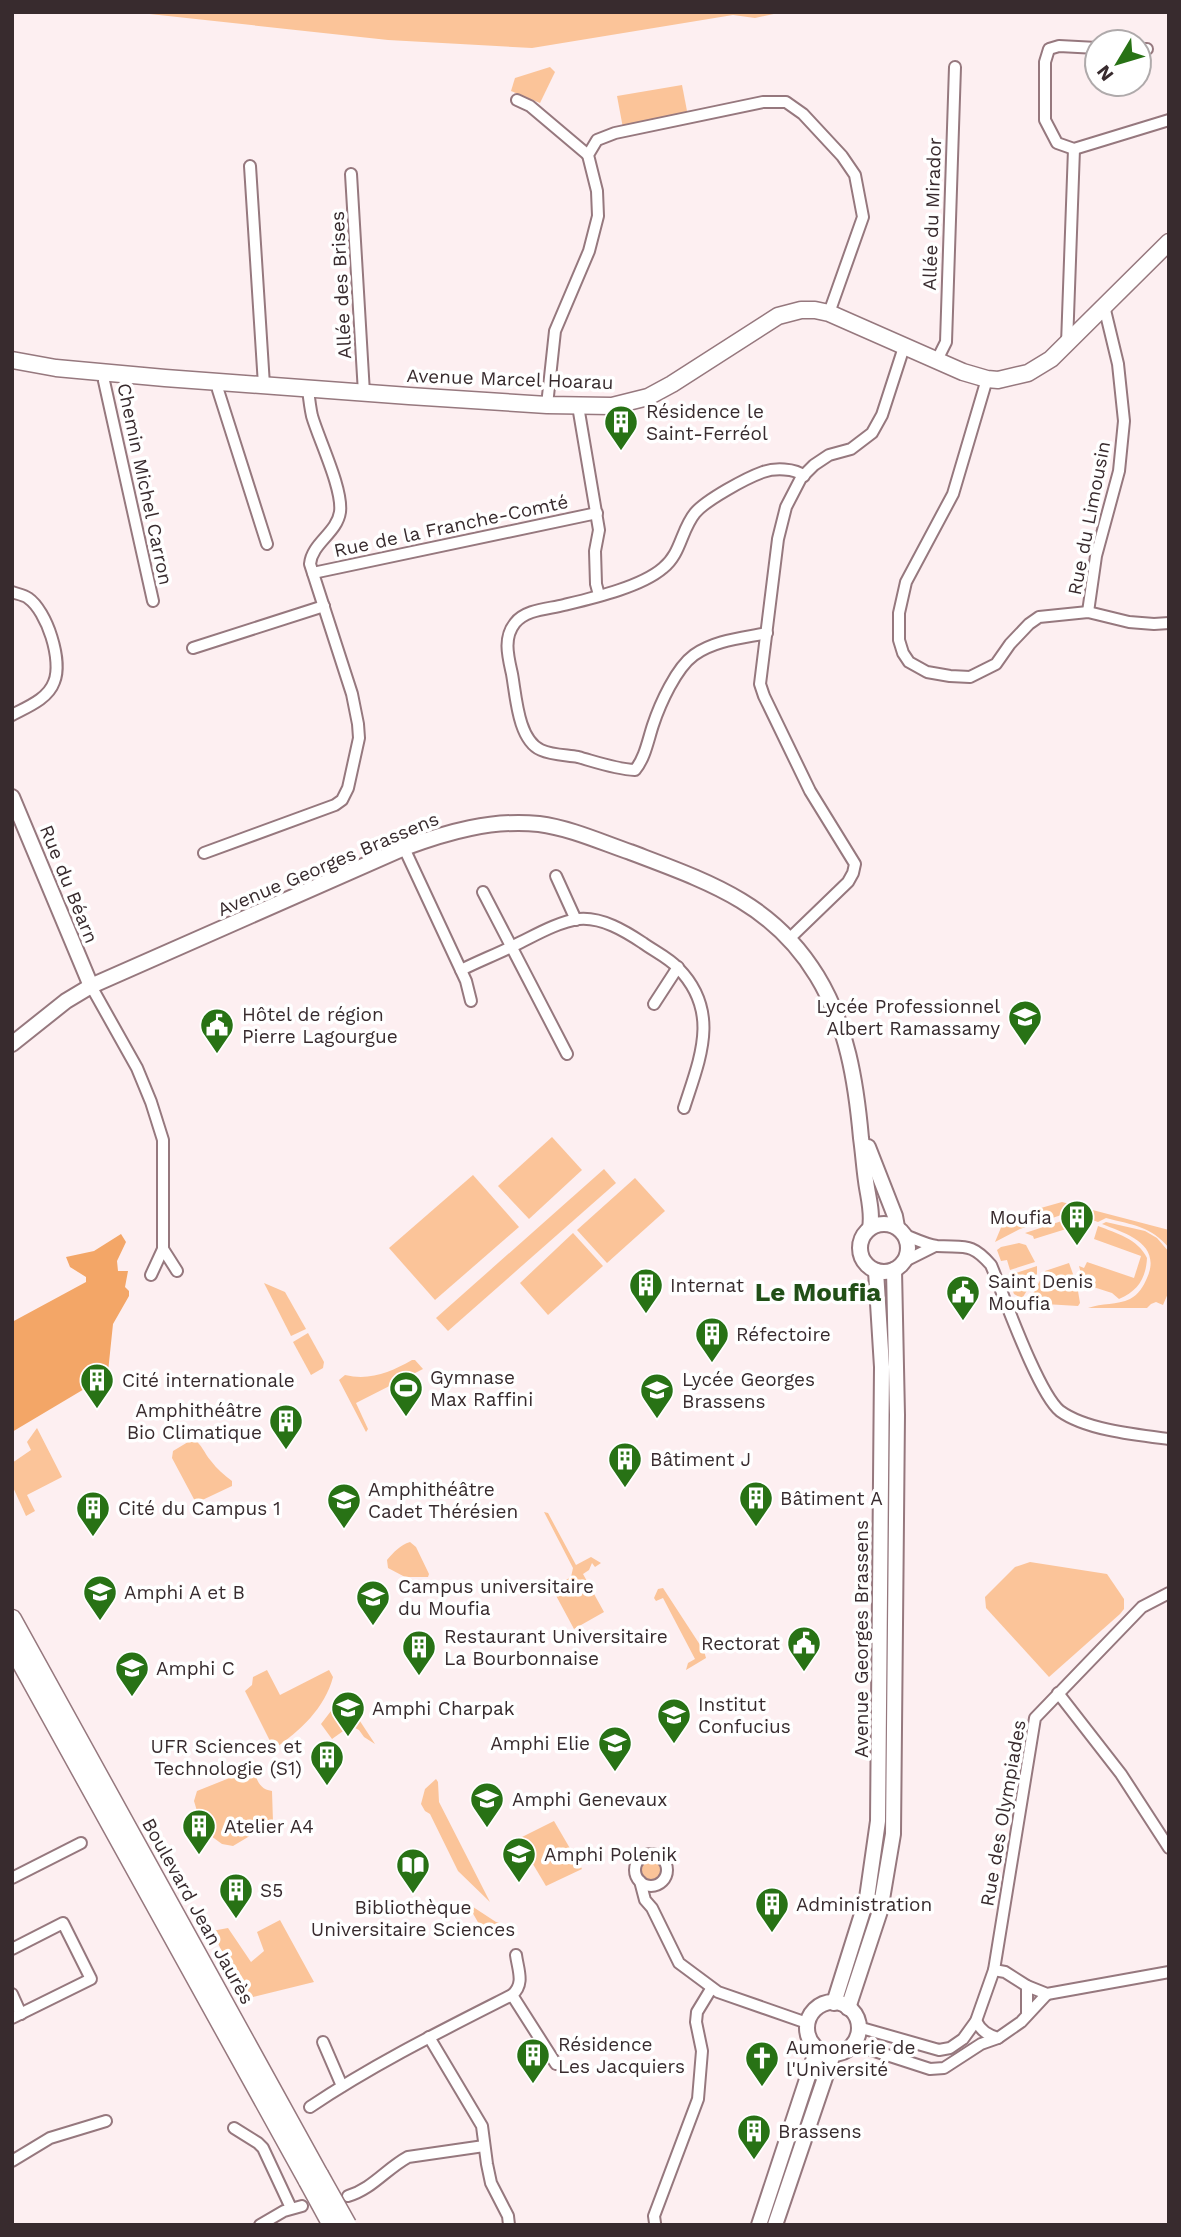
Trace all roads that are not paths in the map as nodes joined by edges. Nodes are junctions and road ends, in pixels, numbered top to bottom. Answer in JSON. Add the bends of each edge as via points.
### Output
{"nodes":[{"id":1,"x":1083,"y":47,"type":"edge"},
{"id":2,"x":955,"y":67,"type":"dead end"},
{"id":3,"x":517,"y":100,"type":"dead end"},
{"id":4,"x":1169,"y":120,"type":"edge"},
{"id":5,"x":1074,"y":149,"type":"junction"},
{"id":6,"x":588,"y":155,"type":"junction"},
{"id":7,"x":250,"y":166,"type":"dead end"},
{"id":8,"x":351,"y":174,"type":"dead end"},
{"id":9,"x":1169,"y":242,"type":"edge"},
{"id":10,"x":1104,"y":306,"type":"junction"},
{"id":11,"x":829,"y":313,"type":"junction"},
{"id":12,"x":1067,"y":344,"type":"junction"},
{"id":13,"x":904,"y":346,"type":"junction"},
{"id":14,"x":12,"y":360,"type":"edge"},
{"id":15,"x":937,"y":360,"type":"junction"},
{"id":16,"x":105,"y":373,"type":"junction"},
{"id":17,"x":988,"y":379,"type":"junction"},
{"id":18,"x":217,"y":382,"type":"junction"},
{"id":19,"x":264,"y":385,"type":"junction"},
{"id":20,"x":308,"y":389,"type":"junction"},
{"id":21,"x":364,"y":393,"type":"junction"},
{"id":22,"x":547,"y":405,"type":"junction"},
{"id":23,"x":578,"y":406,"type":"junction"},
{"id":24,"x":804,"y":476,"type":"junction"},
{"id":25,"x":597,"y":513,"type":"junction"},
{"id":26,"x":267,"y":544,"type":"dead end"},
{"id":27,"x":313,"y":573,"type":"junction"},
{"id":28,"x":12,"y":592,"type":"edge"},
{"id":29,"x":599,"y":595,"type":"junction"},
{"id":30,"x":153,"y":601,"type":"dead end"},
{"id":31,"x":324,"y":606,"type":"junction"},
{"id":32,"x":1088,"y":612,"type":"junction"},
{"id":33,"x":1169,"y":623,"type":"edge"},
{"id":34,"x":767,"y":633,"type":"junction"},
{"id":35,"x":193,"y":648,"type":"dead end"},
{"id":36,"x":12,"y":715,"type":"edge"},
{"id":37,"x":12,"y":797,"type":"edge"},
{"id":38,"x":404,"y":848,"type":"junction"},
{"id":39,"x":204,"y":853,"type":"dead end"},
{"id":40,"x":556,"y":876,"type":"dead end"},
{"id":41,"x":482,"y":892,"type":"dead end"},
{"id":42,"x":576,"y":920,"type":"junction"},
{"id":43,"x":789,"y":939,"type":"junction"},
{"id":44,"x":512,"y":947,"type":"junction"},
{"id":45,"x":678,"y":967,"type":"junction"},
{"id":46,"x":461,"y":970,"type":"junction"},
{"id":47,"x":91,"y":986,"type":"junction"},
{"id":48,"x":471,"y":1001,"type":"dead end"},
{"id":49,"x":654,"y":1004,"type":"dead end"},
{"id":50,"x":12,"y":1044,"type":"edge"},
{"id":51,"x":567,"y":1055,"type":"dead end"},
{"id":52,"x":684,"y":1108,"type":"dead end"},
{"id":53,"x":861,"y":1129,"type":"junction"},
{"id":54,"x":870,"y":1228,"type":"junction"},
{"id":55,"x":901,"y":1231,"type":"junction"},
{"id":56,"x":935,"y":1246,"type":"junction"},
{"id":57,"x":163,"y":1249,"type":"junction"},
{"id":58,"x":900,"y":1265,"type":"junction"},
{"id":59,"x":876,"y":1270,"type":"junction"},
{"id":60,"x":177,"y":1271,"type":"dead end"},
{"id":61,"x":151,"y":1275,"type":"dead end"},
{"id":62,"x":1169,"y":1439,"type":"edge"},
{"id":63,"x":1169,"y":1593,"type":"edge"},
{"id":64,"x":12,"y":1619,"type":"edge"},
{"id":65,"x":12,"y":1646,"type":"edge"},
{"id":66,"x":1058,"y":1693,"type":"junction"},
{"id":67,"x":81,"y":1843,"type":"dead end"},
{"id":68,"x":1169,"y":1848,"type":"edge"},
{"id":69,"x":12,"y":1878,"type":"edge"},
{"id":70,"x":640,"y":1881,"type":"junction"},
{"id":71,"x":652,"y":1886,"type":"junction"},
{"id":72,"x":652,"y":1908,"type":"junction"},
{"id":73,"x":12,"y":1949,"type":"edge"},
{"id":74,"x":516,"y":1955,"type":"dead end"},
{"id":75,"x":994,"y":1970,"type":"junction"},
{"id":76,"x":1169,"y":1972,"type":"edge"},
{"id":77,"x":1027,"y":1986,"type":"junction"},
{"id":78,"x":711,"y":1989,"type":"junction"},
{"id":79,"x":12,"y":1994,"type":"edge"},
{"id":80,"x":1047,"y":1994,"type":"junction"},
{"id":81,"x":512,"y":1995,"type":"junction"},
{"id":82,"x":841,"y":2005,"type":"junction"},
{"id":83,"x":1027,"y":2013,"type":"junction"},
{"id":84,"x":17,"y":2016,"type":"edge"},
{"id":85,"x":976,"y":2021,"type":"junction"},
{"id":86,"x":807,"y":2023,"type":"junction"},
{"id":87,"x":858,"y":2027,"type":"junction"},
{"id":88,"x":429,"y":2037,"type":"junction"},
{"id":89,"x":998,"y":2038,"type":"junction"},
{"id":90,"x":323,"y":2042,"type":"dead end"},
{"id":91,"x":853,"y":2045,"type":"junction"},
{"id":92,"x":817,"y":2049,"type":"junction"},
{"id":93,"x":833,"y":2054,"type":"junction"},
{"id":94,"x":556,"y":2064,"type":"dead end"},
{"id":95,"x":342,"y":2085,"type":"junction"},
{"id":96,"x":310,"y":2107,"type":"dead end"},
{"id":97,"x":106,"y":2121,"type":"dead end"},
{"id":98,"x":234,"y":2128,"type":"dead end"},
{"id":99,"x":484,"y":2146,"type":"junction"},
{"id":100,"x":12,"y":2161,"type":"edge"},
{"id":101,"x":314,"y":2178,"type":"junction"},
{"id":102,"x":348,"y":2196,"type":"dead end"},
{"id":103,"x":654,"y":2224,"type":"edge"},
{"id":104,"x":260,"y":2225,"type":"edge"},
{"id":105,"x":332,"y":2225,"type":"edge"},
{"id":106,"x":347,"y":2225,"type":"edge"},
{"id":107,"x":509,"y":2225,"type":"edge"},
{"id":108,"x":759,"y":2225,"type":"edge"},
{"id":109,"x":775,"y":2225,"type":"edge"}],
"edges":[{"from":1,"to":5,"type":"street","via":[[1049,49],[1045,62],[1045,120],[1057,143]]},
{"from":2,"to":15,"type":"street","name":"Allée du Mirador","via":[[946,342]]},
{"from":3,"to":6,"type":"street"},
{"from":4,"to":5,"type":"street"},
{"from":5,"to":12,"type":"street"},
{"from":6,"to":11,"type":"street","via":[[597,140],[615,133],[764,102],[786,102],[842,156],[855,175],[860,196],[863,217]]},
{"from":6,"to":22,"type":"street","via":[[598,216],[589,251],[555,331]]},
{"from":7,"to":19,"type":"street"},
{"from":8,"to":21,"type":"street","name":"Allée des Brises"},
{"from":9,"to":10,"type":"main road","name":"Avenue Marcel Hoarau"},
{"from":10,"to":12,"type":"main road","name":"Avenue Marcel Hoarau"},
{"from":10,"to":32,"type":"street","name":"Rue du Limousin","via":[[1118,364],[1124,421],[1119,471],[1096,556]]},
{"from":11,"to":13,"type":"main road","name":"Avenue Marcel Hoarau"},
{"from":11,"to":23,"type":"main road","name":"Avenue Marcel Hoarau","via":[[801,310],[778,316],[648,397],[612,406]]},
{"from":12,"to":17,"type":"main road","name":"Avenue Marcel Hoarau","via":[[1028,373]]},
{"from":13,"to":15,"type":"main road","name":"Avenue Marcel Hoarau"},
{"from":13,"to":24,"type":"street","via":[[872,433],[850,449],[829,455]]},
{"from":14,"to":16,"type":"main road","name":"Avenue Marcel Hoarau"},
{"from":15,"to":17,"type":"main road","name":"Avenue Marcel Hoarau"},
{"from":16,"to":18,"type":"main road","name":"Avenue Marcel Hoarau"},
{"from":16,"to":30,"type":"street","name":"Chemin Michel Carron"},
{"from":17,"to":32,"type":"street","via":[[953,494],[906,582],[899,612],[903,653],[909,662],[927,671],[970,677],[996,664],[1039,617]]},
{"from":18,"to":19,"type":"main road","name":"Avenue Marcel Hoarau"},
{"from":18,"to":26,"type":"street"},
{"from":19,"to":20,"type":"main road","name":"Avenue Marcel Hoarau"},
{"from":20,"to":21,"type":"main road","name":"Avenue Marcel Hoarau"},
{"from":20,"to":27,"type":"street","via":[[340,508],[333,530],[310,558]]},
{"from":21,"to":22,"type":"main road","name":"Avenue Marcel Hoarau"},
{"from":22,"to":23,"type":"main road","name":"Avenue Marcel Hoarau"},
{"from":23,"to":25,"type":"street"},
{"from":24,"to":29,"type":"street","via":[[789,470],[764,472],[714,499],[692,516],[677,552],[664,568],[641,582]]},
{"from":24,"to":34,"type":"street","via":[[786,507]]},
{"from":25,"to":27,"type":"street","name":"Rue de la Franche-Comté"},
{"from":25,"to":29,"type":"street"},
{"from":27,"to":31,"type":"street"},
{"from":28,"to":36,"type":"street","via":[[28,598],[41,613],[57,653],[58,669],[43,698]]},
{"from":29,"to":34,"type":"street","via":[[526,615],[514,624],[508,637],[519,714],[531,744],[539,749],[635,770],[659,706],[688,660],[703,649]]},
{"from":31,"to":35,"type":"street"},
{"from":31,"to":39,"type":"street","via":[[358,724],[357,751],[346,794],[335,804]]},
{"from":32,"to":33,"type":"street","via":[[1129,622]]},
{"from":34,"to":43,"type":"street","via":[[760,684],[764,696],[810,792],[855,864],[848,882]]},
{"from":37,"to":47,"type":"street","name":"Rue du Béarn"},
{"from":38,"to":43,"type":"street","name":"Avenue Georges Brassens","via":[[467,828],[540,824],[596,839],[700,878],[746,902]]},
{"from":38,"to":46,"type":"street"},
{"from":38,"to":47,"type":"street","name":"Avenue Georges Brassens"},
{"from":40,"to":42,"type":"street"},
{"from":41,"to":44,"type":"street"},
{"from":42,"to":44,"type":"street"},
{"from":42,"to":45,"type":"street","via":[[604,922]]},
{"from":43,"to":53,"type":"street","name":"Avenue Georges Brassens","via":[[816,974],[845,1037]]},
{"from":44,"to":46,"type":"street"},
{"from":44,"to":51,"type":"street"},
{"from":45,"to":49,"type":"street"},
{"from":45,"to":52,"type":"street","via":[[694,989],[705,1035]]},
{"from":46,"to":48,"type":"street"},
{"from":47,"to":50,"type":"street","name":"Avenue Georges Brassens"},
{"from":47,"to":57,"type":"street","via":[[137,1068],[163,1140]]},
{"from":53,"to":54,"type":"street","name":"Avenue Georges Brassens"},
{"from":53,"to":55,"type":"street","name":"Avenue Georges Brassens"},
{"from":54,"to":55,"type":"street","via":[[887,1223]]},
{"from":54,"to":59,"type":"street","via":[[861,1241],[860,1253]]},
{"from":55,"to":56,"type":"street"},
{"from":55,"to":58,"type":"street","via":[[909,1248]]},
{"from":56,"to":58,"type":"street"},
{"from":56,"to":62,"type":"street","via":[[979,1251],[991,1265],[1037,1375],[1058,1409],[1093,1425]]},
{"from":57,"to":60,"type":"street"},
{"from":57,"to":61,"type":"street"},
{"from":58,"to":59,"type":"street","via":[[885,1273]]},
{"from":58,"to":82,"type":"street","name":"Avenue Georges Brassens","via":[[893,1834],[880,1911],[854,1990]]},
{"from":59,"to":82,"type":"street","name":"Avenue Georges Brassens","via":[[883,1367],[878,1821],[867,1898]]},
{"from":63,"to":66,"type":"street","name":"Rue des Olympiades","via":[[1142,1607]]},
{"from":64,"to":101,"type":"main road","name":"Boulevard Jean Jaurès"},
{"from":65,"to":101,"type":"main road","name":"Boulevard Jean Jaurès"},
{"from":66,"to":68,"type":"street","via":[[1121,1774]]},
{"from":66,"to":75,"type":"street","name":"Rue des Olympiades","via":[[1035,1718]]},
{"from":67,"to":69,"type":"street"},
{"from":70,"to":71,"type":"street"},
{"from":70,"to":71,"type":"street","via":[[639,1860],[649,1854],[658,1856],[665,1862],[667,1875]]},
{"from":70,"to":72,"type":"street"},
{"from":71,"to":72,"type":"street"},
{"from":72,"to":78,"type":"street","via":[[680,1964]]},
{"from":73,"to":84,"type":"street","via":[[63,1923],[91,1979]]},
{"from":74,"to":81,"type":"street","via":[[520,1983]]},
{"from":75,"to":77,"type":"street"},
{"from":75,"to":85,"type":"street","name":"Rue des Olympiades"},
{"from":76,"to":80,"type":"street"},
{"from":77,"to":80,"type":"street"},
{"from":77,"to":83,"type":"street"},
{"from":78,"to":86,"type":"street"},
{"from":78,"to":103,"type":"street","via":[[697,2012],[702,2051],[698,2099]]},
{"from":79,"to":84,"type":"street"},
{"from":80,"to":83,"type":"street"},
{"from":81,"to":88,"type":"street"},
{"from":81,"to":94,"type":"street"},
{"from":82,"to":86,"type":"street","via":[[820,2006]]},
{"from":82,"to":87,"type":"street"},
{"from":83,"to":89,"type":"street"},
{"from":85,"to":87,"type":"street","via":[[963,2039],[939,2050]]},
{"from":85,"to":89,"type":"street"},
{"from":86,"to":92,"type":"street","via":[[809,2038]]},
{"from":87,"to":91,"type":"street"},
{"from":88,"to":95,"type":"street"},
{"from":88,"to":99,"type":"street","via":[[482,2126]]},
{"from":89,"to":91,"type":"street","via":[[944,2068],[930,2069]]},
{"from":90,"to":95,"type":"street"},
{"from":91,"to":93,"type":"street"},
{"from":92,"to":93,"type":"street"},
{"from":92,"to":108,"type":"street"},
{"from":93,"to":109,"type":"street"},
{"from":95,"to":96,"type":"street"},
{"from":97,"to":100,"type":"street","via":[[50,2138]]},
{"from":98,"to":104,"type":"street","via":[[262,2148],[297,2207]]},
{"from":99,"to":102,"type":"street","via":[[408,2157],[367,2189]]},
{"from":99,"to":107,"type":"street","via":[[491,2183]]},
{"from":101,"to":105,"type":"main road","name":"Boulevard Jean Jaurès","bridge":true},
{"from":101,"to":106,"type":"main road","name":"Boulevard Jean Jaurès","bridge":true}]}
